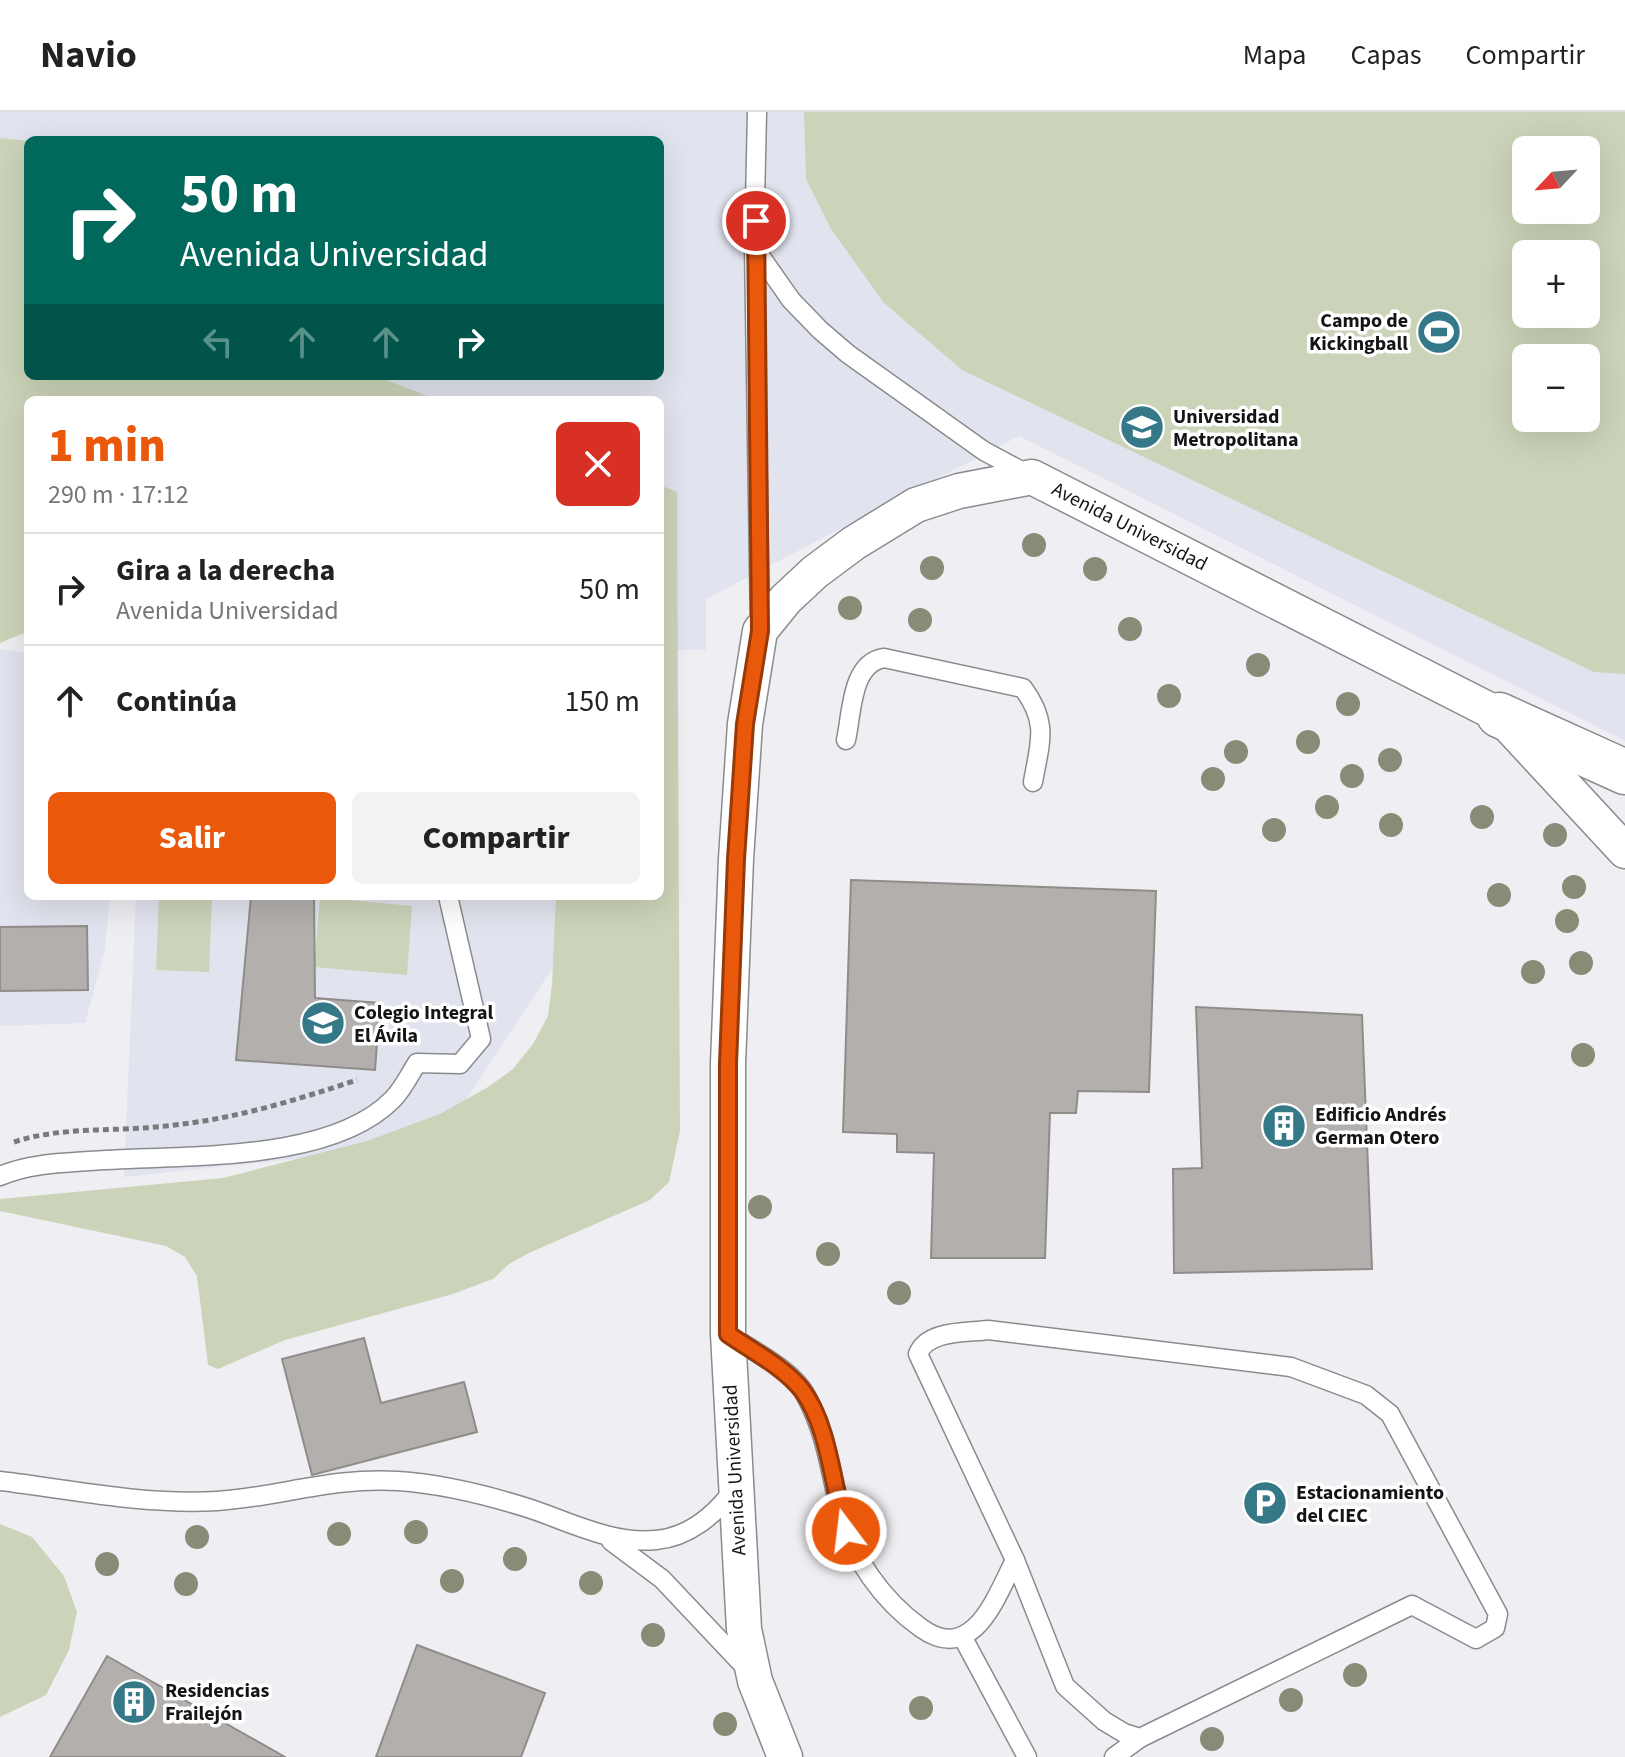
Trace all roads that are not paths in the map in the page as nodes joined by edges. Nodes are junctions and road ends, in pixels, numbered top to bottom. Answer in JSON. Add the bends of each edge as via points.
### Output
{"nodes":[{"id":1,"x":757,"y":112,"type":"edge"},
{"id":2,"x":754,"y":247,"type":"junction"},
{"id":3,"x":1032,"y":477,"type":"junction"},
{"id":4,"x":760,"y":631,"type":"junction"},
{"id":5,"x":1499,"y":715,"type":"junction"},
{"id":6,"x":846,"y":740,"type":"dead end"},
{"id":7,"x":1625,"y":772,"type":"edge"},
{"id":8,"x":1033,"y":782,"type":"dead end"},
{"id":9,"x":1625,"y":851,"type":"edge"},
{"id":10,"x":449,"y":900,"type":"edge"},
{"id":11,"x":0,"y":1176,"type":"edge"},
{"id":12,"x":728,"y":1334,"type":"junction"},
{"id":13,"x":0,"y":1481,"type":"edge"},
{"id":14,"x":736,"y":1486,"type":"junction"},
{"id":15,"x":602,"y":1535,"type":"junction"},
{"id":16,"x":1015,"y":1560,"type":"junction"},
{"id":17,"x":963,"y":1638,"type":"junction"},
{"id":18,"x":755,"y":1681,"type":"junction"},
{"id":19,"x":1140,"y":1738,"type":"junction"},
{"id":20,"x":785,"y":1757,"type":"edge"},
{"id":21,"x":1027,"y":1757,"type":"edge"},
{"id":22,"x":1114,"y":1757,"type":"edge"}],
"edges":[{"from":1,"to":2,"type":"lane"},
{"from":2,"to":3,"type":"lane","via":[[791,300],[848,354],[984,451]]},
{"from":2,"to":4,"type":"lane"},
{"from":3,"to":4,"type":"street","name":"Avenida Universidad","via":[[916,505],[815,572]]},
{"from":3,"to":5,"type":"street","name":"Avenida Universidad"},
{"from":4,"to":12,"type":"street","name":"Avenida Universidad","via":[[745,724],[736,859],[728,1064]]},
{"from":5,"to":7,"type":"highway"},
{"from":5,"to":9,"type":"street"},
{"from":6,"to":8,"type":"lane","via":[[861,673],[876,659],[1023,688],[1042,729]]},
{"from":10,"to":11,"type":"lane","via":[[481,1039],[460,1064],[417,1063],[393,1099],[330,1137],[216,1156],[58,1163]]},
{"from":12,"to":14,"type":"street","name":"Avenida Universidad"},
{"from":12,"to":17,"type":"lane","via":[[803,1391],[828,1447],[846,1531],[882,1592],[928,1633],[944,1641]]},
{"from":13,"to":15,"type":"lane","via":[[165,1503],[223,1501],[337,1481],[397,1481],[531,1509]]},
{"from":14,"to":15,"type":"lane","via":[[722,1506],[683,1533],[633,1541]]},
{"from":14,"to":18,"type":"street","name":"Avenida Universidad","via":[[741,1597]]},
{"from":15,"to":18,"type":"lane","via":[[662,1579]]},
{"from":16,"to":17,"type":"lane","via":[[989,1612]]},
{"from":16,"to":19,"type":"lane","via":[[1065,1686],[1104,1721]]},
{"from":16,"to":19,"type":"lane","via":[[918,1354],[934,1338],[988,1330],[1291,1367],[1366,1395],[1390,1414],[1498,1614],[1495,1628],[1476,1639],[1412,1605]]},
{"from":17,"to":21,"type":"lane"},
{"from":18,"to":20,"type":"street","name":"Avenida Universidad"},
{"from":19,"to":22,"type":"lane"}]}
